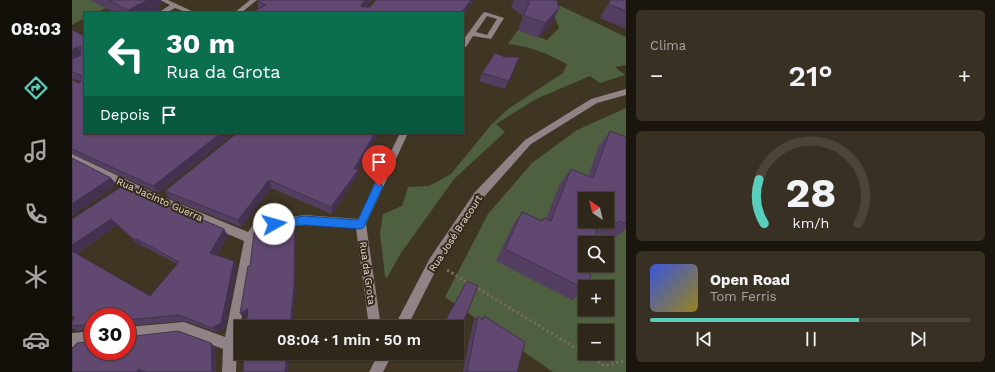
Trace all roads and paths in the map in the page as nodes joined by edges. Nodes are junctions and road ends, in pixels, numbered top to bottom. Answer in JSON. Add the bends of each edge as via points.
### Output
{"nodes":[{"id":1,"x":163,"y":0,"type":"edge"},
{"id":2,"x":254,"y":0,"type":"edge"},
{"id":3,"x":175,"y":5,"type":"junction"},
{"id":4,"x":163,"y":12,"type":"edge"},
{"id":5,"x":191,"y":12,"type":"edge"},
{"id":6,"x":238,"y":12,"type":"edge"},
{"id":7,"x":472,"y":33,"type":"dead end"},
{"id":8,"x":464,"y":44,"type":"edge"},
{"id":9,"x":626,"y":92,"type":"edge"},
{"id":10,"x":404,"y":134,"type":"edge"},
{"id":11,"x":72,"y":157,"type":"edge"},
{"id":12,"x":128,"y":185,"type":"junction"},
{"id":13,"x":171,"y":191,"type":"edge"},
{"id":14,"x":115,"y":194,"type":"edge"},
{"id":15,"x":159,"y":200,"type":"junction"},
{"id":16,"x":361,"y":224,"type":"junction"},
{"id":17,"x":250,"y":238,"type":"junction"},
{"id":18,"x":434,"y":262,"type":"junction"},
{"id":19,"x":374,"y":320,"type":"edge"},
{"id":20,"x":404,"y":320,"type":"edge"},
{"id":21,"x":136,"y":333,"type":"edge"},
{"id":22,"x":84,"y":339,"type":"edge"},
{"id":23,"x":72,"y":340,"type":"edge"},
{"id":24,"x":230,"y":345,"type":"junction"},
{"id":25,"x":626,"y":360,"type":"edge"},
{"id":26,"x":229,"y":372,"type":"edge"}],
"edges":[{"from":1,"to":3,"type":"street"},
{"from":2,"to":6,"type":"street"},
{"from":3,"to":4,"type":"street"},
{"from":3,"to":5,"type":"street"},
{"from":7,"to":8,"type":"street"},
{"from":9,"to":18,"type":"street","name":"Rua José Bracourt","via":[[594,101],[528,142],[479,195]]},
{"from":10,"to":16,"type":"street"},
{"from":11,"to":12,"type":"street","name":"Rua Jacinto Guerra"},
{"from":12,"to":14,"type":"street"},
{"from":12,"to":15,"type":"street","name":"Rua Jacinto Guerra"},
{"from":13,"to":15,"type":"street"},
{"from":15,"to":17,"type":"street","name":"Rua Jacinto Guerra"},
{"from":16,"to":17,"type":"street","via":[[305,220],[258,226]]},
{"from":16,"to":19,"type":"street","name":"Rua da Grota"},
{"from":17,"to":24,"type":"street"},
{"from":18,"to":20,"type":"street","name":"Rua José Bracourt"},
{"from":18,"to":25,"type":"path","via":[[605,366]]},
{"from":21,"to":24,"type":"street","via":[[184,328]]},
{"from":22,"to":23,"type":"street"},
{"from":24,"to":26,"type":"street"}]}
